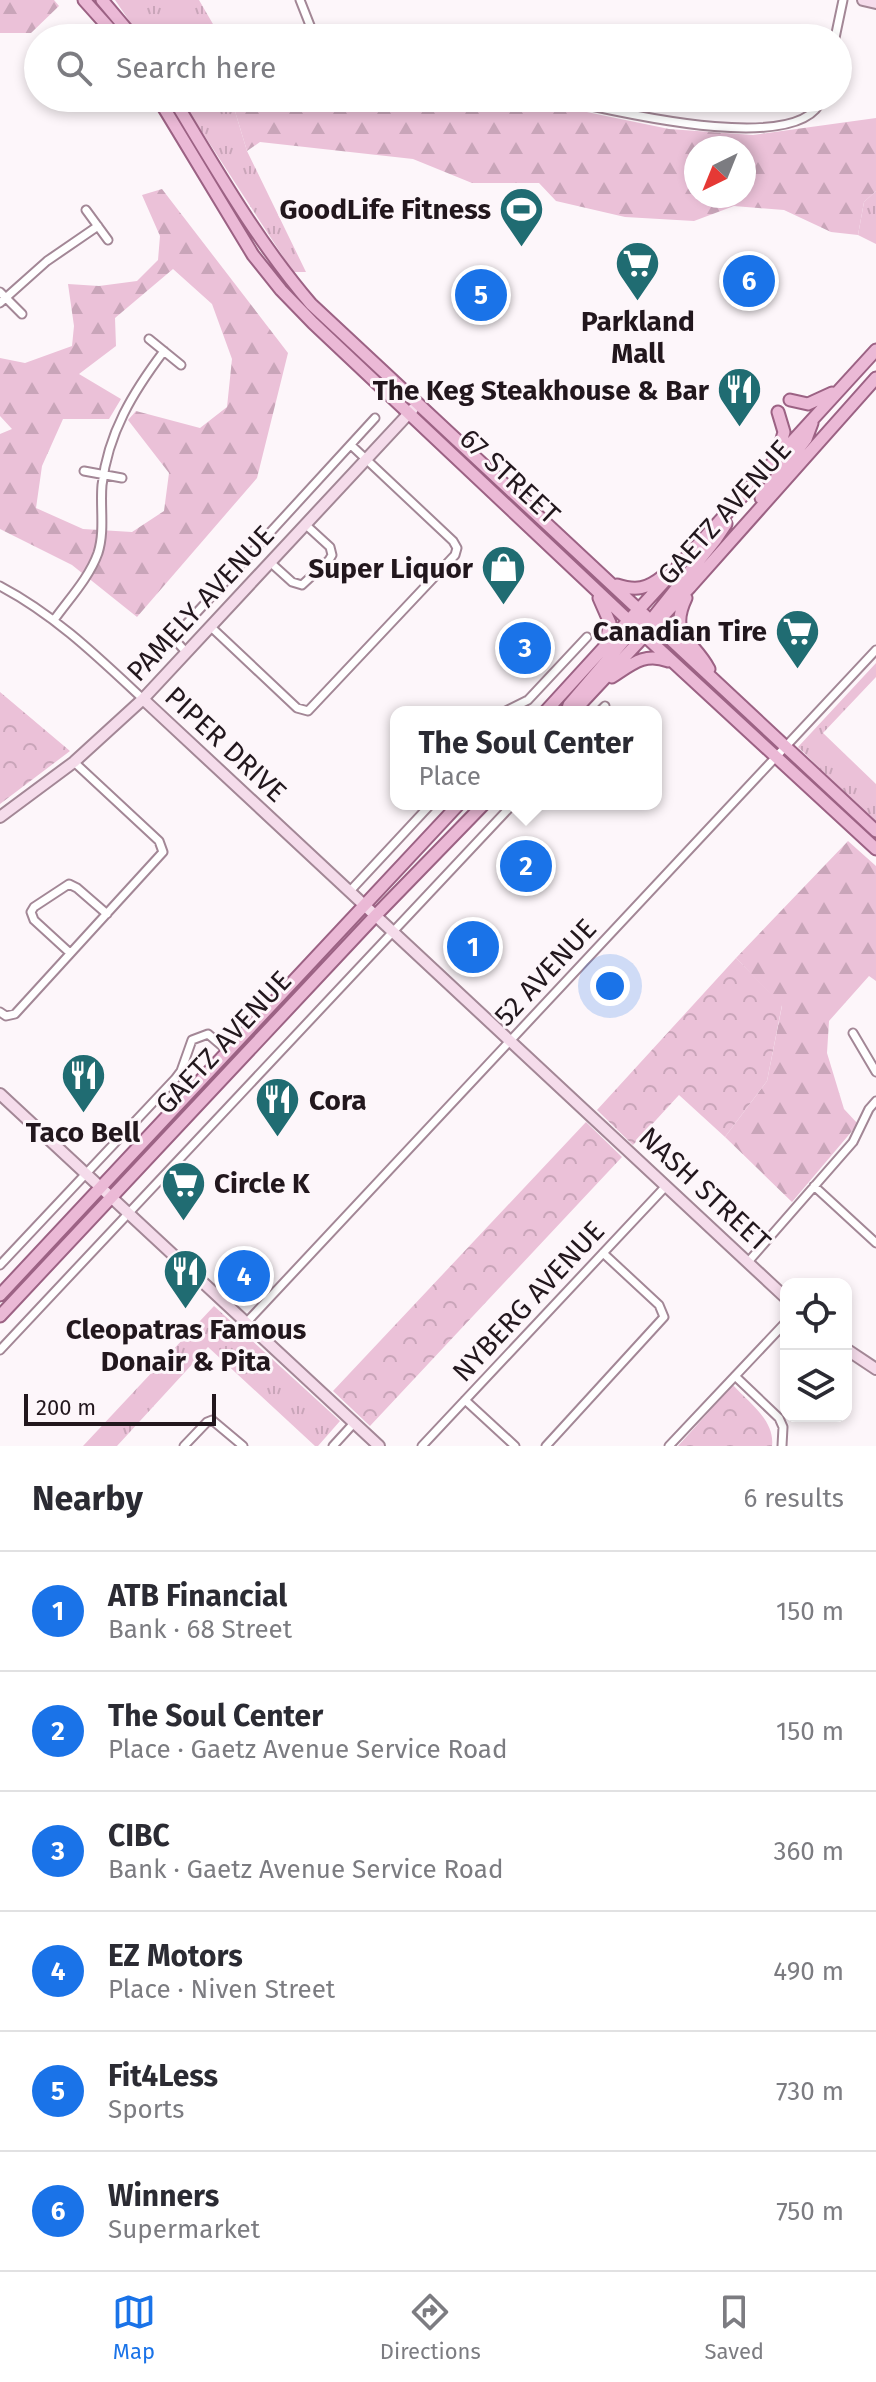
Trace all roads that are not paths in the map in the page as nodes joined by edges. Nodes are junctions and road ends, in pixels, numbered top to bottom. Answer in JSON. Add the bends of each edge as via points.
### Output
{"nodes":[{"id":1,"x":84,"y":0,"type":"edge"},
{"id":2,"x":102,"y":0,"type":"edge"},
{"id":3,"x":300,"y":0,"type":"edge"},
{"id":4,"x":843,"y":0,"type":"edge"},
{"id":5,"x":863,"y":0,"type":"edge"},
{"id":6,"x":876,"y":3,"type":"edge"},
{"id":7,"x":105,"y":24,"type":"edge"},
{"id":8,"x":122,"y":24,"type":"edge"},
{"id":9,"x":309,"y":24,"type":"edge"},
{"id":10,"x":838,"y":24,"type":"edge"},
{"id":11,"x":166,"y":112,"type":"edge"},
{"id":12,"x":182,"y":112,"type":"edge"},
{"id":13,"x":625,"y":112,"type":"edge"},
{"id":14,"x":814,"y":112,"type":"edge"},
{"id":15,"x":86,"y":210,"type":"dead end"},
{"id":16,"x":98,"y":226,"type":"junction"},
{"id":17,"x":108,"y":240,"type":"dead end"},
{"id":18,"x":2,"y":297,"type":"edge"},
{"id":19,"x":22,"y":314,"type":"dead end"},
{"id":20,"x":149,"y":339,"type":"dead end"},
{"id":21,"x":876,"y":350,"type":"edge"},
{"id":22,"x":164,"y":351,"type":"junction"},
{"id":23,"x":181,"y":365,"type":"dead end"},
{"id":24,"x":876,"y":378,"type":"edge"},
{"id":25,"x":843,"y":386,"type":"junction"},
{"id":26,"x":790,"y":400,"type":"dead end"},
{"id":27,"x":413,"y":408,"type":"junction"},
{"id":28,"x":778,"y":412,"type":"dead end"},
{"id":29,"x":375,"y":418,"type":"dead end"},
{"id":30,"x":812,"y":421,"type":"junction"},
{"id":31,"x":352,"y":446,"type":"junction"},
{"id":32,"x":367,"y":459,"type":"junction"},
{"id":33,"x":773,"y":465,"type":"junction"},
{"id":34,"x":84,"y":471,"type":"dead end"},
{"id":35,"x":104,"y":475,"type":"junction"},
{"id":36,"x":122,"y":478,"type":"dead end"},
{"id":37,"x":491,"y":490,"type":"junction"},
{"id":38,"x":739,"y":503,"type":"junction"},
{"id":39,"x":751,"y":520,"type":"junction"},
{"id":40,"x":306,"y":525,"type":"junction"},
{"id":41,"x":556,"y":531,"type":"junction"},
{"id":42,"x":548,"y":544,"type":"junction"},
{"id":43,"x":689,"y":556,"type":"junction"},
{"id":44,"x":271,"y":563,"type":"junction"},
{"id":45,"x":592,"y":565,"type":"junction"},
{"id":46,"x":612,"y":583,"type":"junction"},
{"id":47,"x":590,"y":584,"type":"junction"},
{"id":48,"x":0,"y":586,"type":"edge"},
{"id":49,"x":690,"y":587,"type":"junction"},
{"id":50,"x":640,"y":609,"type":"junction"},
{"id":51,"x":54,"y":620,"type":"junction"},
{"id":52,"x":653,"y":622,"type":"junction"},
{"id":53,"x":211,"y":627,"type":"junction"},
{"id":54,"x":637,"y":628,"type":"junction"},
{"id":55,"x":587,"y":637,"type":"dead end"},
{"id":56,"x":604,"y":647,"type":"junction"},
{"id":57,"x":876,"y":650,"type":"edge"},
{"id":58,"x":187,"y":653,"type":"junction"},
{"id":59,"x":676,"y":664,"type":"junction"},
{"id":60,"x":713,"y":677,"type":"junction"},
{"id":61,"x":595,"y":688,"type":"junction"},
{"id":62,"x":143,"y":699,"type":"junction"},
{"id":63,"x":516,"y":706,"type":"edge"},
{"id":64,"x":550,"y":706,"type":"edge"},
{"id":65,"x":569,"y":706,"type":"edge"},
{"id":66,"x":578,"y":706,"type":"edge"},
{"id":67,"x":786,"y":746,"type":"junction"},
{"id":68,"x":777,"y":756,"type":"junction"},
{"id":69,"x":74,"y":762,"type":"junction"},
{"id":70,"x":425,"y":810,"type":"edge"},
{"id":71,"x":453,"y":810,"type":"edge"},
{"id":72,"x":478,"y":810,"type":"edge"},
{"id":73,"x":507,"y":810,"type":"edge"},
{"id":74,"x":0,"y":817,"type":"edge"},
{"id":75,"x":876,"y":831,"type":"edge"},
{"id":76,"x":876,"y":849,"type":"edge"},
{"id":77,"x":350,"y":891,"type":"junction"},
{"id":78,"x":365,"y":905,"type":"junction"},
{"id":79,"x":107,"y":914,"type":"junction"},
{"id":80,"x":376,"y":915,"type":"junction"},
{"id":81,"x":393,"y":931,"type":"junction"},
{"id":82,"x":70,"y":953,"type":"junction"},
{"id":83,"x":0,"y":1012,"type":"edge"},
{"id":84,"x":853,"y":1033,"type":"dead end"},
{"id":85,"x":510,"y":1041,"type":"junction"},
{"id":86,"x":228,"y":1051,"type":"junction"},
{"id":87,"x":876,"y":1072,"type":"edge"},
{"id":88,"x":0,"y":1094,"type":"edge"},
{"id":89,"x":876,"y":1101,"type":"edge"},
{"id":90,"x":85,"y":1173,"type":"junction"},
{"id":91,"x":666,"y":1186,"type":"junction"},
{"id":92,"x":814,"y":1186,"type":"junction"},
{"id":93,"x":101,"y":1188,"type":"junction"},
{"id":94,"x":111,"y":1197,"type":"junction"},
{"id":95,"x":128,"y":1213,"type":"junction"},
{"id":96,"x":876,"y":1230,"type":"edge"},
{"id":97,"x":873,"y":1240,"type":"edge"},
{"id":98,"x":603,"y":1253,"type":"junction"},
{"id":99,"x":748,"y":1262,"type":"junction"},
{"id":100,"x":0,"y":1265,"type":"edge"},
{"id":101,"x":780,"y":1292,"type":"edge"},
{"id":102,"x":0,"y":1295,"type":"edge"},
{"id":103,"x":0,"y":1316,"type":"edge"},
{"id":104,"x":246,"y":1323,"type":"junction"},
{"id":105,"x":780,"y":1328,"type":"edge"},
{"id":106,"x":0,"y":1350,"type":"edge"},
{"id":107,"x":848,"y":1350,"type":"edge"},
{"id":108,"x":876,"y":1369,"type":"edge"},
{"id":109,"x":735,"y":1376,"type":"junction"},
{"id":110,"x":465,"y":1400,"type":"junction"},
{"id":111,"x":354,"y":1423,"type":"junction"},
{"id":112,"x":184,"y":1446,"type":"edge"},
{"id":113,"x":243,"y":1446,"type":"edge"},
{"id":114,"x":333,"y":1446,"type":"edge"},
{"id":115,"x":379,"y":1446,"type":"edge"},
{"id":116,"x":422,"y":1446,"type":"edge"},
{"id":117,"x":515,"y":1446,"type":"edge"},
{"id":118,"x":546,"y":1446,"type":"edge"},
{"id":119,"x":669,"y":1446,"type":"edge"},
{"id":120,"x":782,"y":1446,"type":"edge"}],
"edges":[{"from":1,"to":7,"type":"main road"},
{"from":2,"to":8,"type":"main road"},
{"from":3,"to":9,"type":"street"},
{"from":4,"to":10,"type":"street"},
{"from":5,"to":6,"type":"street"},
{"from":11,"to":27,"type":"main road","name":"67 STREET","via":[[253,255],[281,290]]},
{"from":12,"to":27,"type":"main road","name":"67 STREET","via":[[277,265]]},
{"from":13,"to":14,"type":"street","via":[[695,126],[786,124]]},
{"from":15,"to":16,"type":"street"},
{"from":16,"to":17,"type":"street"},
{"from":16,"to":18,"type":"street"},
{"from":18,"to":19,"type":"street"},
{"from":20,"to":22,"type":"street"},
{"from":21,"to":25,"type":"main road"},
{"from":22,"to":23,"type":"street"},
{"from":22,"to":35,"type":"street","via":[[126,407]]},
{"from":24,"to":39,"type":"main road","name":"GAETZ AVENUE"},
{"from":25,"to":26,"type":"main road","via":[[811,403]]},
{"from":25,"to":30,"type":"main road"},
{"from":27,"to":32,"type":"street","name":"PAMELY AVENUE"},
{"from":27,"to":37,"type":"main road","name":"67 STREET"},
{"from":27,"to":41,"type":"main road","name":"67 STREET"},
{"from":28,"to":33,"type":"main road","via":[[784,432]]},
{"from":29,"to":31,"type":"street"},
{"from":30,"to":33,"type":"main road","name":"GAETZ AVENUE"},
{"from":30,"to":39,"type":"main road","via":[[806,439],[754,507]]},
{"from":31,"to":32,"type":"street"},
{"from":31,"to":58,"type":"street","via":[[177,634],[175,640]]},
{"from":32,"to":40,"type":"street","name":"PAMELY AVENUE"},
{"from":32,"to":53,"type":"street","via":[[455,543],[455,555],[432,580],[308,711],[297,708]]},
{"from":33,"to":38,"type":"main road","name":"GAETZ AVENUE"},
{"from":34,"to":35,"type":"street"},
{"from":35,"to":36,"type":"street"},
{"from":35,"to":51,"type":"street","via":[[97,555]]},
{"from":37,"to":41,"type":"main road","via":[[542,530]]},
{"from":37,"to":42,"type":"main road","name":"67 STREET"},
{"from":38,"to":43,"type":"main road","name":"GAETZ AVENUE"},
{"from":38,"to":52,"type":"main road"},
{"from":39,"to":49,"type":"main road","name":"GAETZ AVENUE"},
{"from":40,"to":44,"type":"street","name":"PAMELY AVENUE"},
{"from":40,"to":44,"type":"street","via":[[330,547],[329,560],[302,585]]},
{"from":41,"to":45,"type":"main road","name":"67 STREET"},
{"from":42,"to":45,"type":"main road","via":[[556,543]]},
{"from":42,"to":47,"type":"main road","name":"67 STREET"},
{"from":43,"to":46,"type":"main road","via":[[642,589]]},
{"from":43,"to":50,"type":"main road","name":"GAETZ AVENUE"},
{"from":44,"to":53,"type":"street","name":"PAMELY AVENUE"},
{"from":45,"to":46,"type":"main road","name":"67 STREET"},
{"from":46,"to":50,"type":"main road","name":"67 STREET"},
{"from":47,"to":54,"type":"main road","name":"67 STREET"},
{"from":47,"to":56,"type":"main road","via":[[609,616]]},
{"from":48,"to":51,"type":"street","name":"PIPER DRIVE"},
{"from":49,"to":52,"type":"main road","name":"GAETZ AVENUE"},
{"from":49,"to":60,"type":"main road","via":[[679,624]]},
{"from":50,"to":52,"type":"main road","name":"67 STREET"},
{"from":50,"to":54,"type":"main road"},
{"from":51,"to":62,"type":"street","name":"PIPER DRIVE"},
{"from":52,"to":54,"type":"main road"},
{"from":52,"to":60,"type":"main road","name":"67 STREET"},
{"from":53,"to":58,"type":"street","name":"PAMELY AVENUE"},
{"from":54,"to":56,"type":"main road"},
{"from":54,"to":59,"type":"main road","name":"67 STREET"},
{"from":54,"to":61,"type":"main road"},
{"from":54,"to":65,"type":"main road"},
{"from":55,"to":63,"type":"street","via":[[528,700]]},
{"from":56,"to":64,"type":"main road"},
{"from":57,"to":67,"type":"street","name":"52 AVENUE"},
{"from":58,"to":62,"type":"street","name":"PAMELY AVENUE"},
{"from":59,"to":61,"type":"main road","via":[[644,657]]},
{"from":59,"to":68,"type":"main road","name":"67 STREET"},
{"from":60,"to":67,"type":"main road","name":"67 STREET"},
{"from":61,"to":66,"type":"main road"},
{"from":62,"to":69,"type":"street","name":"PAMELY AVENUE"},
{"from":62,"to":77,"type":"street","name":"PIPER DRIVE"},
{"from":67,"to":68,"type":"street","name":"52 AVENUE"},
{"from":67,"to":75,"type":"main road","name":"67 STREET"},
{"from":68,"to":76,"type":"main road","name":"67 STREET"},
{"from":68,"to":85,"type":"street","name":"52 AVENUE"},
{"from":69,"to":74,"type":"street","name":"PAMELY AVENUE"},
{"from":69,"to":79,"type":"street","via":[[164,849]]},
{"from":70,"to":77,"type":"street"},
{"from":71,"to":78,"type":"main road","name":"GAETZ AVENUE"},
{"from":72,"to":80,"type":"main road","name":"GAETZ AVENUE"},
{"from":73,"to":81,"type":"street"},
{"from":77,"to":78,"type":"street","name":"PIPER DRIVE"},
{"from":78,"to":80,"type":"street","name":"PIPER DRIVE"},
{"from":78,"to":86,"type":"main road","name":"GAETZ AVENUE"},
{"from":79,"to":82,"type":"street"},
{"from":79,"to":82,"type":"street","via":[[69,884],[35,905],[34,920]]},
{"from":80,"to":81,"type":"street","name":"PIPER DRIVE"},
{"from":80,"to":94,"type":"main road","name":"GAETZ AVENUE"},
{"from":81,"to":85,"type":"street","name":"PIPER DRIVE"},
{"from":81,"to":95,"type":"street"},
{"from":82,"to":83,"type":"street","via":[[15,1014]]},
{"from":84,"to":87,"type":"street"},
{"from":85,"to":91,"type":"street","name":"NASH STREET"},
{"from":85,"to":104,"type":"street","name":"52 AVENUE"},
{"from":86,"to":90,"type":"street","via":[[208,1034],[192,1040],[175,1079]]},
{"from":86,"to":93,"type":"main road","name":"GAETZ AVENUE"},
{"from":88,"to":90,"type":"street"},
{"from":89,"to":92,"type":"street","via":[[853,1142]]},
{"from":90,"to":93,"type":"street"},
{"from":90,"to":100,"type":"street"},
{"from":91,"to":98,"type":"street","name":"NYBERG AVENUE"},
{"from":91,"to":99,"type":"street","name":"NASH STREET"},
{"from":92,"to":97,"type":"street"},
{"from":92,"to":99,"type":"street"},
{"from":93,"to":94,"type":"street"},
{"from":93,"to":102,"type":"main road","name":"GAETZ AVENUE"},
{"from":94,"to":95,"type":"street"},
{"from":94,"to":103,"type":"main road","name":"GAETZ AVENUE"},
{"from":95,"to":104,"type":"street"},
{"from":95,"to":106,"type":"street"},
{"from":96,"to":97,"type":"street"},
{"from":98,"to":110,"type":"street","name":"NYBERG AVENUE"},
{"from":98,"to":118,"type":"street","via":[[659,1305],[664,1317]]},
{"from":99,"to":101,"type":"street","name":"NASH STREET"},
{"from":104,"to":111,"type":"street"},
{"from":105,"to":109,"type":"street"},
{"from":107,"to":108,"type":"street"},
{"from":109,"to":119,"type":"street"},
{"from":109,"to":120,"type":"street","via":[[779,1418]]},
{"from":110,"to":116,"type":"street","name":"NYBERG AVENUE"},
{"from":110,"to":117,"type":"street"},
{"from":111,"to":114,"type":"street"},
{"from":111,"to":115,"type":"street"},
{"from":112,"to":113,"type":"street","via":[[212,1420]]}]}
